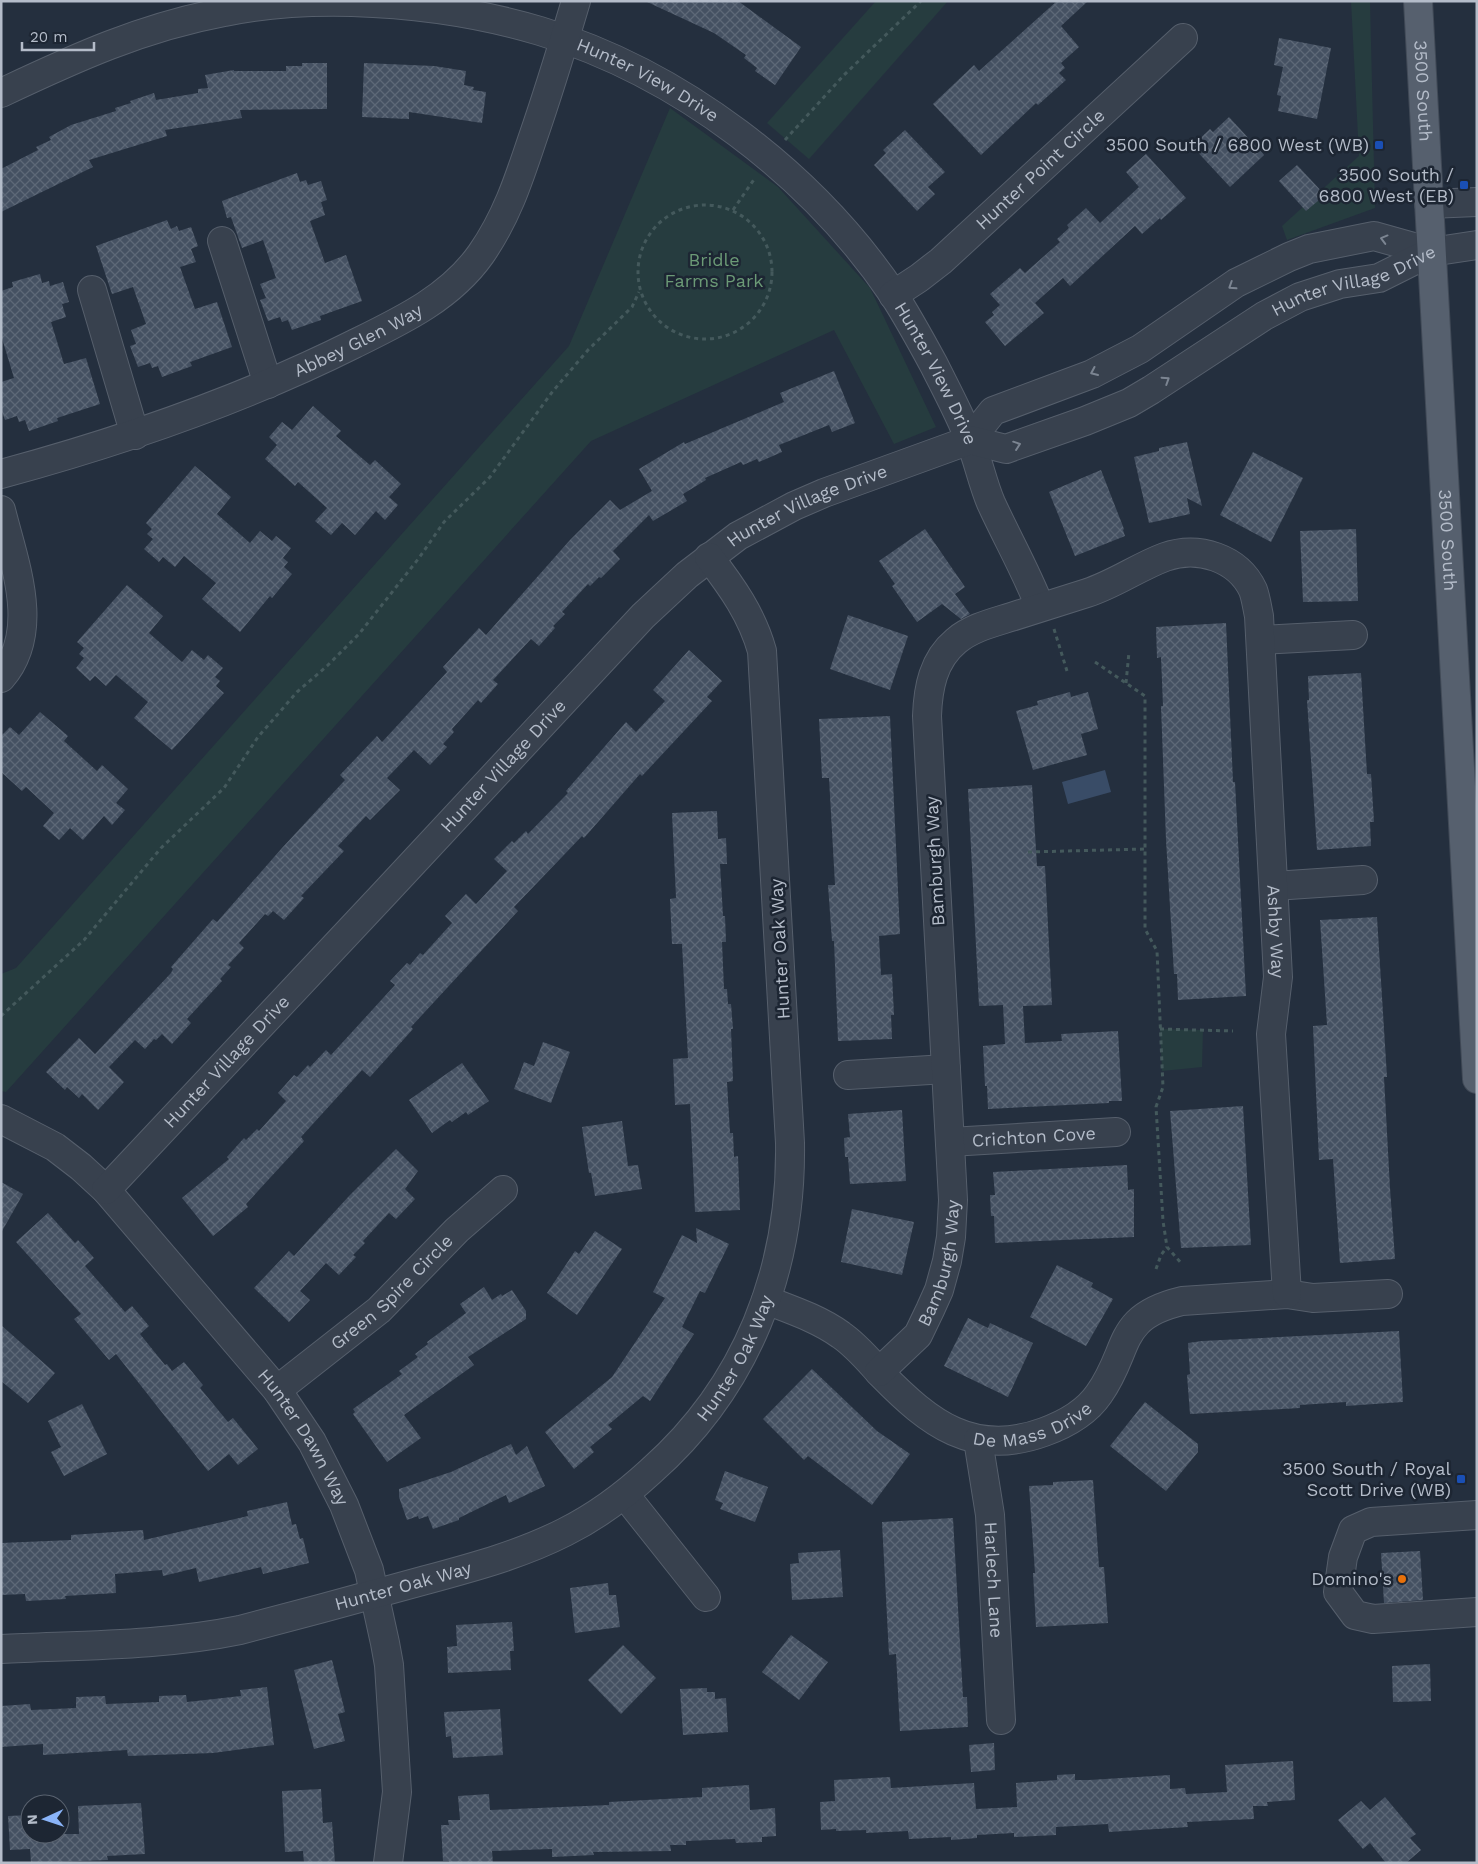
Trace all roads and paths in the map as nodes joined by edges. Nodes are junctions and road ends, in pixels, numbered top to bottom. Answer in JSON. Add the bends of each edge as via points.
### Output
{"nodes":[{"id":1,"x":576,"y":1,"type":"edge"},
{"id":2,"x":921,"y":1,"type":"edge"},
{"id":3,"x":1418,"y":1,"type":"edge"},
{"id":4,"x":325,"y":2,"type":"edge"},
{"id":5,"x":1183,"y":38,"type":"dead end"},
{"id":6,"x":564,"y":39,"type":"junction"},
{"id":7,"x":1,"y":93,"type":"edge"},
{"id":8,"x":786,"y":139,"type":"dead end"},
{"id":9,"x":758,"y":174,"type":"dead end"},
{"id":10,"x":1477,"y":202,"type":"edge"},
{"id":11,"x":1429,"y":204,"type":"junction"},
{"id":12,"x":733,"y":210,"type":"junction"},
{"id":13,"x":222,"y":241,"type":"dead end"},
{"id":14,"x":1477,"y":244,"type":"edge"},
{"id":15,"x":1431,"y":252,"type":"junction"},
{"id":16,"x":92,"y":290,"type":"dead end"},
{"id":17,"x":639,"y":292,"type":"junction"},
{"id":18,"x":893,"y":295,"type":"junction"},
{"id":19,"x":268,"y":384,"type":"junction"},
{"id":20,"x":135,"y":435,"type":"junction"},
{"id":21,"x":970,"y":440,"type":"junction"},
{"id":22,"x":1,"y":474,"type":"edge"},
{"id":23,"x":1,"y":510,"type":"edge"},
{"id":24,"x":709,"y":557,"type":"junction"},
{"id":25,"x":1239,"y":571,"type":"joint"},
{"id":26,"x":1044,"y":606,"type":"junction"},
{"id":27,"x":1353,"y":635,"type":"dead end"},
{"id":28,"x":1261,"y":640,"type":"junction"},
{"id":29,"x":1128,"y":652,"type":"dead end"},
{"id":30,"x":1096,"y":662,"type":"dead end"},
{"id":31,"x":1067,"y":671,"type":"dead end"},
{"id":32,"x":1,"y":678,"type":"edge"},
{"id":33,"x":1126,"y":683,"type":"junction"},
{"id":34,"x":1145,"y":849,"type":"junction"},
{"id":35,"x":1028,"y":852,"type":"dead end"},
{"id":36,"x":1363,"y":880,"type":"dead end"},
{"id":37,"x":1471,"y":883,"type":"edge"},
{"id":38,"x":1274,"y":886,"type":"junction"},
{"id":39,"x":1,"y":1016,"type":"edge"},
{"id":40,"x":1160,"y":1029,"type":"junction"},
{"id":41,"x":1233,"y":1031,"type":"dead end"},
{"id":42,"x":946,"y":1069,"type":"junction"},
{"id":43,"x":848,"y":1075,"type":"dead end"},
{"id":44,"x":1477,"y":1079,"type":"edge"},
{"id":45,"x":1,"y":1119,"type":"edge"},
{"id":46,"x":1116,"y":1132,"type":"dead end"},
{"id":47,"x":950,"y":1142,"type":"junction"},
{"id":48,"x":106,"y":1190,"type":"junction"},
{"id":49,"x":503,"y":1190,"type":"dead end"},
{"id":50,"x":1168,"y":1247,"type":"junction"},
{"id":51,"x":1182,"y":1264,"type":"dead end"},
{"id":52,"x":1156,"y":1269,"type":"dead end"},
{"id":53,"x":1287,"y":1294,"type":"junction"},
{"id":54,"x":1388,"y":1294,"type":"dead end"},
{"id":55,"x":766,"y":1300,"type":"junction"},
{"id":56,"x":879,"y":1372,"type":"junction"},
{"id":57,"x":277,"y":1390,"type":"junction"},
{"id":58,"x":978,"y":1440,"type":"junction"},
{"id":59,"x":625,"y":1495,"type":"junction"},
{"id":60,"x":1477,"y":1514,"type":"edge"},
{"id":61,"x":374,"y":1594,"type":"junction"},
{"id":62,"x":706,"y":1598,"type":"dead end"},
{"id":63,"x":1477,"y":1612,"type":"edge"},
{"id":64,"x":1,"y":1649,"type":"edge"},
{"id":65,"x":1001,"y":1720,"type":"dead end"},
{"id":66,"x":388,"y":1863,"type":"edge"}],
"edges":[{"from":1,"to":6,"type":"street","name":"Abbey Glen Way"},
{"from":2,"to":8,"type":"path","via":[[844,75]]},
{"from":3,"to":11,"type":"main road","name":"3500 South"},
{"from":4,"to":6,"type":"street","name":"Hunter View Drive","via":[[432,8],[538,30]]},
{"from":4,"to":7,"type":"street","name":"Hunter View Drive","via":[[227,11],[176,22],[73,58]]},
{"from":5,"to":18,"type":"street","name":"Hunter Point Circle","via":[[941,261]]},
{"from":6,"to":18,"type":"street","name":"Hunter View Drive","via":[[684,97],[770,158],[837,224]]},
{"from":6,"to":19,"type":"street","name":"Abbey Glen Way","via":[[510,204],[496,231],[463,276],[416,312]]},
{"from":9,"to":12,"type":"path"},
{"from":10,"to":11,"type":"street"},
{"from":11,"to":15,"type":"main road","name":"3500 South"},
{"from":12,"to":17,"type":"path","via":[[720,205],[703,206],[669,215],[643,245],[637,264]]},
{"from":12,"to":17,"type":"path","via":[[764,240],[773,278],[756,317],[746,326],[719,338],[684,336],[664,326]]},
{"from":13,"to":19,"type":"street"},
{"from":14,"to":15,"type":"street"},
{"from":21,"to":15,"type":"street","name":"Hunter Village Drive","one_way":true,"via":[[1006,449],[1106,413],[1151,390],[1264,316],[1300,297],[1340,284],[1379,278]]},
{"from":15,"to":21,"type":"street","name":"Hunter Village Drive","one_way":true,"via":[[1374,236],[1309,249],[1288,257],[1236,283],[1140,349],[1084,377],[993,411]]},
{"from":15,"to":37,"type":"main road","name":"3500 South"},
{"from":16,"to":20,"type":"street"},
{"from":17,"to":39,"type":"path","via":[[632,307],[588,350],[553,391],[490,477],[444,522],[358,634],[297,692],[258,737],[224,788],[162,848],[84,940]]},
{"from":18,"to":21,"type":"street","name":"Hunter View Drive","via":[[916,332]]},
{"from":19,"to":20,"type":"street","name":"Abbey Glen Way"},
{"from":20,"to":22,"type":"street","name":"Abbey Glen Way"},
{"from":21,"to":24,"type":"street","name":"Hunter Village Drive","via":[[794,506],[738,536]]},
{"from":21,"to":26,"type":"street","name":"Hunter View Drive","via":[[991,502]]},
{"from":23,"to":32,"type":"street","via":[[20,588],[22,613],[15,657]]},
{"from":24,"to":48,"type":"street","name":"Hunter Village Drive","via":[[643,616]]},
{"from":24,"to":55,"type":"street","name":"Hunter Oak Way","via":[[752,620],[764,667],[790,1174],[784,1233]]},
{"from":25,"to":26,"type":"street","name":"Bamburgh Way","via":[[1210,555],[1187,552],[1165,557],[1098,590]]},
{"from":25,"to":28,"type":"street","name":"Ashby Way","via":[[1253,592]]},
{"from":26,"to":31,"type":"path"},
{"from":26,"to":42,"type":"street","name":"Bamburgh Way","via":[[964,634],[946,651],[932,675],[929,688],[927,716]]},
{"from":27,"to":28,"type":"street"},
{"from":28,"to":38,"type":"street","name":"Ashby Way"},
{"from":29,"to":33,"type":"path"},
{"from":30,"to":33,"type":"path"},
{"from":33,"to":34,"type":"path","via":[[1145,696]]},
{"from":34,"to":35,"type":"path"},
{"from":34,"to":40,"type":"path","via":[[1145,929],[1157,952]]},
{"from":36,"to":38,"type":"street"},
{"from":37,"to":44,"type":"main road","name":"3500 South"},
{"from":38,"to":53,"type":"street","name":"Ashby Way","via":[[1278,986],[1271,1034]]},
{"from":40,"to":41,"type":"path"},
{"from":40,"to":50,"type":"path","via":[[1163,1087],[1156,1107],[1163,1221]]},
{"from":42,"to":43,"type":"street"},
{"from":42,"to":47,"type":"street","name":"Bamburgh Way"},
{"from":45,"to":48,"type":"street","name":"Hunter Dawn Way","via":[[55,1147]]},
{"from":46,"to":47,"type":"street","name":"Crichton Cove"},
{"from":47,"to":56,"type":"street","name":"Bamburgh Way","via":[[951,1237],[939,1290],[918,1335]]},
{"from":48,"to":57,"type":"street","name":"Hunter Dawn Way"},
{"from":49,"to":57,"type":"street","name":"Green Spire Circle","via":[[457,1230],[379,1310]]},
{"from":50,"to":51,"type":"path"},
{"from":50,"to":52,"type":"path"},
{"from":53,"to":54,"type":"street","name":"De Mass Drive","via":[[1313,1298]]},
{"from":53,"to":58,"type":"street","name":"De Mass Drive","via":[[1182,1301],[1156,1310],[1135,1324],[1099,1395],[1074,1419],[1024,1437]]},
{"from":55,"to":56,"type":"street","name":"De Mass Drive","via":[[828,1326]]},
{"from":55,"to":59,"type":"street","name":"Hunter Oak Way","via":[[745,1351],[700,1421],[675,1450]]},
{"from":56,"to":58,"type":"street","name":"De Mass Drive","via":[[933,1421]]},
{"from":57,"to":61,"type":"street","name":"Hunter Dawn Way","via":[[312,1442],[344,1505],[358,1537]]},
{"from":58,"to":65,"type":"street","name":"Harlech Lane","via":[[990,1515]]},
{"from":59,"to":61,"type":"street","name":"Hunter Oak Way","via":[[565,1532],[533,1547]]},
{"from":59,"to":62,"type":"street"},
{"from":60,"to":63,"type":"street","via":[[1371,1522],[1353,1530],[1343,1557],[1338,1592],[1355,1615],[1373,1619]]},
{"from":61,"to":64,"type":"street","name":"Hunter Oak Way","via":[[240,1630],[191,1638]]},
{"from":61,"to":66,"type":"street","name":"Hunter Dawn Way","via":[[390,1672],[396,1777],[396,1807]]}]}
